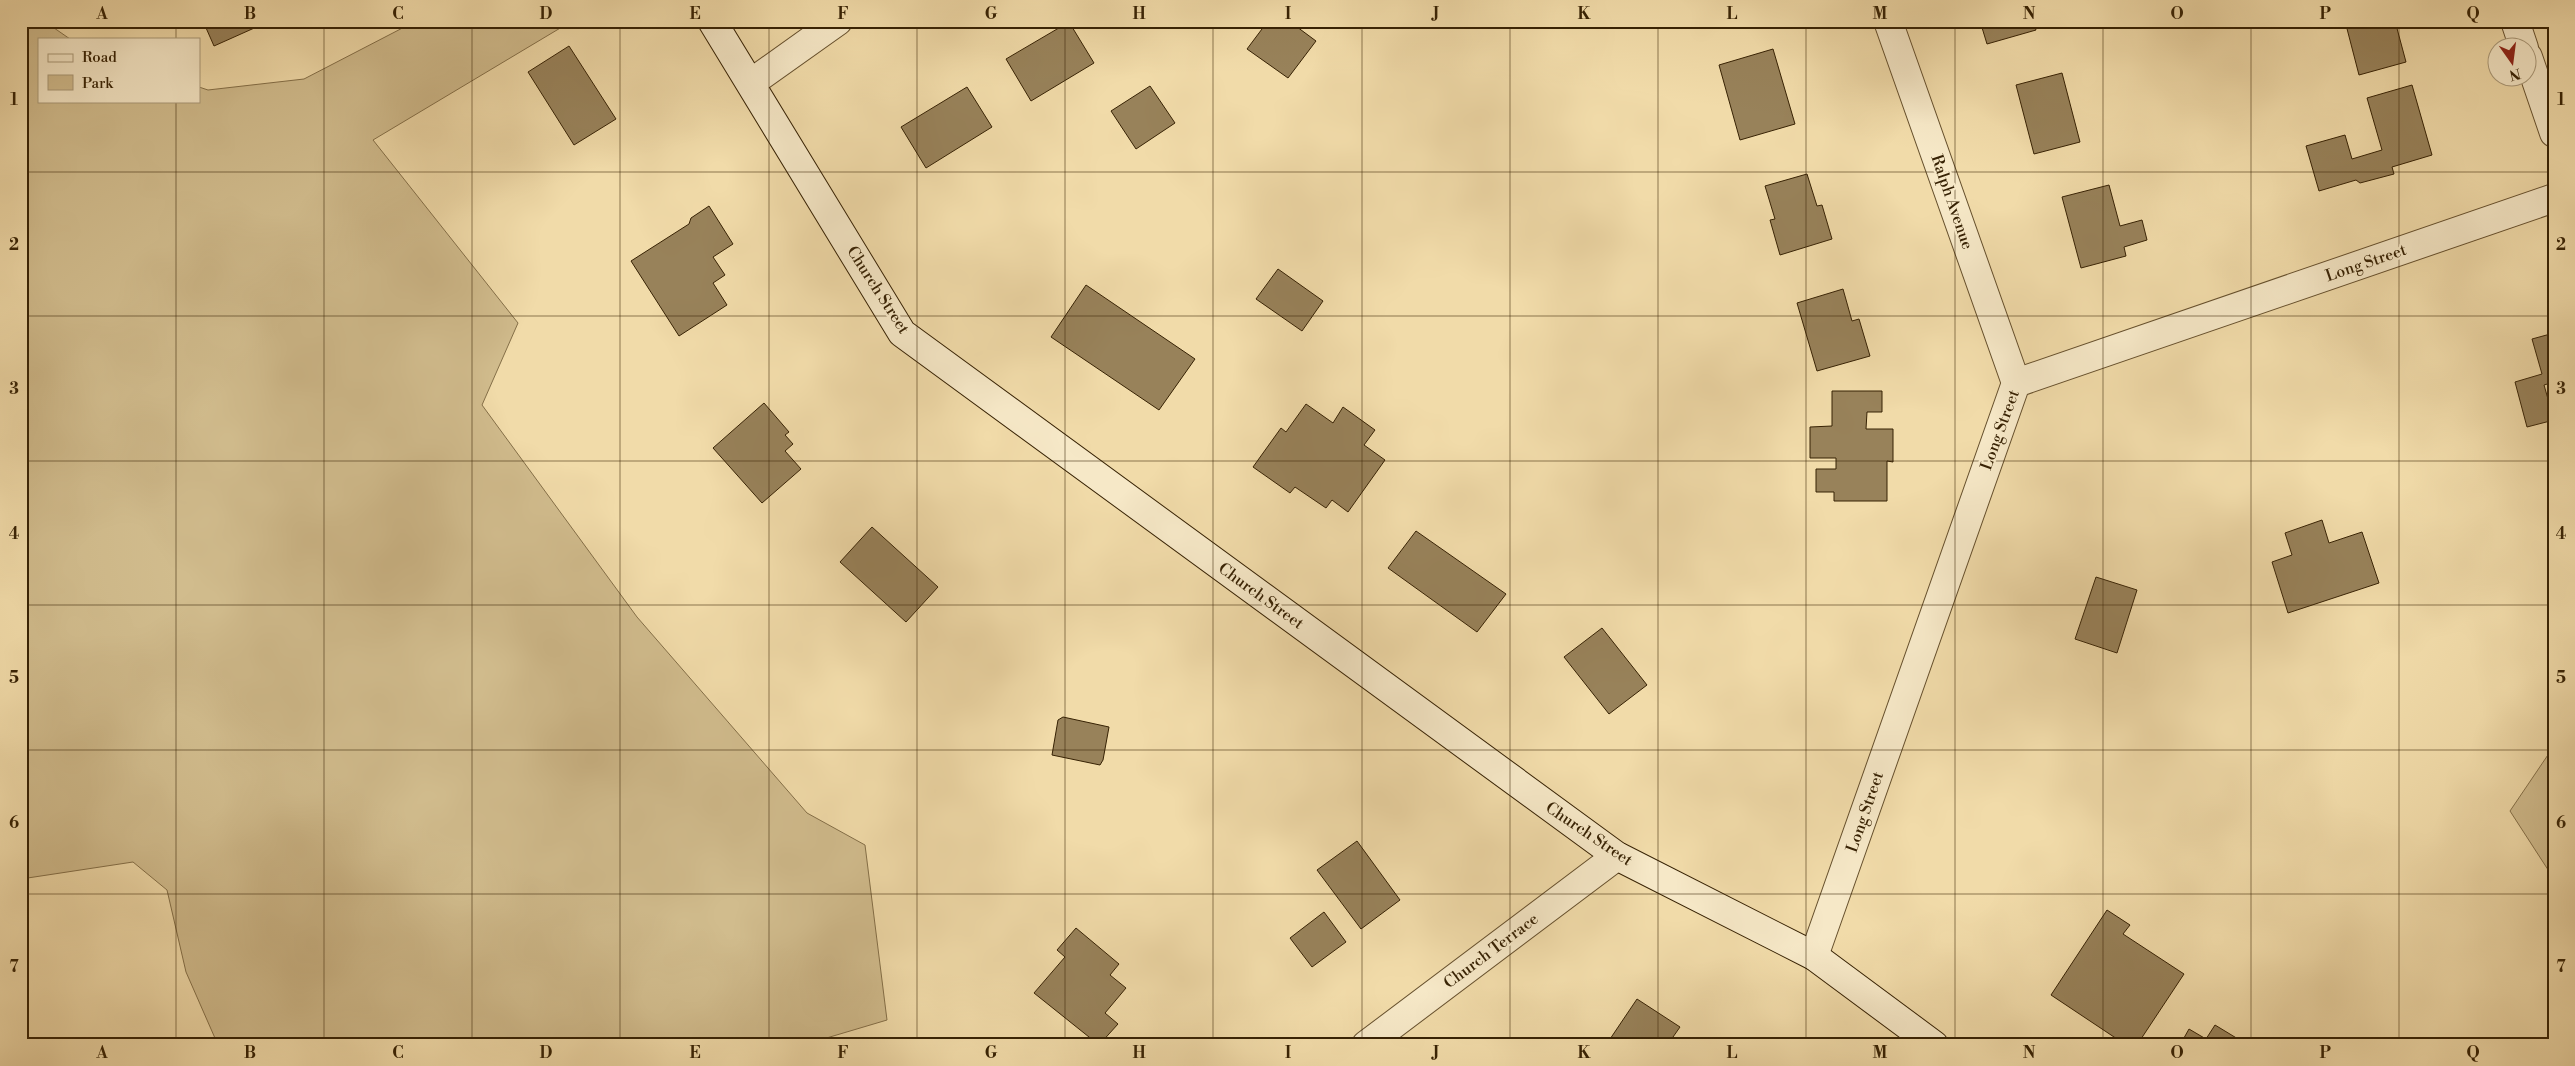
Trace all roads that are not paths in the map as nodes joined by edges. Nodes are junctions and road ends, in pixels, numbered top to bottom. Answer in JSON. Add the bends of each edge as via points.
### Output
{"nodes":[{"id":1,"x":712,"y":21,"type":"edge"},
{"id":2,"x":838,"y":21,"type":"edge"},
{"id":3,"x":1888,"y":21,"type":"edge"},
{"id":4,"x":2515,"y":21,"type":"edge"},
{"id":5,"x":2521,"y":38,"type":"edge"},
{"id":6,"x":751,"y":83,"type":"junction"},
{"id":7,"x":2538,"y":86,"type":"edge"},
{"id":8,"x":2554,"y":133,"type":"edge"},
{"id":9,"x":2554,"y":198,"type":"edge"},
{"id":10,"x":2016,"y":383,"type":"junction"},
{"id":11,"x":1617,"y":856,"type":"junction"},
{"id":12,"x":1814,"y":956,"type":"junction"},
{"id":13,"x":1366,"y":1045,"type":"edge"},
{"id":14,"x":1934,"y":1045,"type":"edge"}],
"edges":[{"from":1,"to":6,"type":"street","name":"Church Street"},
{"from":2,"to":6,"type":"street"},
{"from":3,"to":10,"type":"street","name":"Ralph Avenue"},
{"from":4,"to":5,"type":"street"},
{"from":6,"to":11,"type":"street","name":"Church Street","via":[[902,333]]},
{"from":7,"to":8,"type":"street"},
{"from":9,"to":10,"type":"street","name":"Long Street"},
{"from":10,"to":12,"type":"street","name":"Long Street"},
{"from":11,"to":12,"type":"street","name":"Church Street"},
{"from":11,"to":13,"type":"street","name":"Church Terrace"},
{"from":12,"to":14,"type":"street","name":"Church Street"}]}
